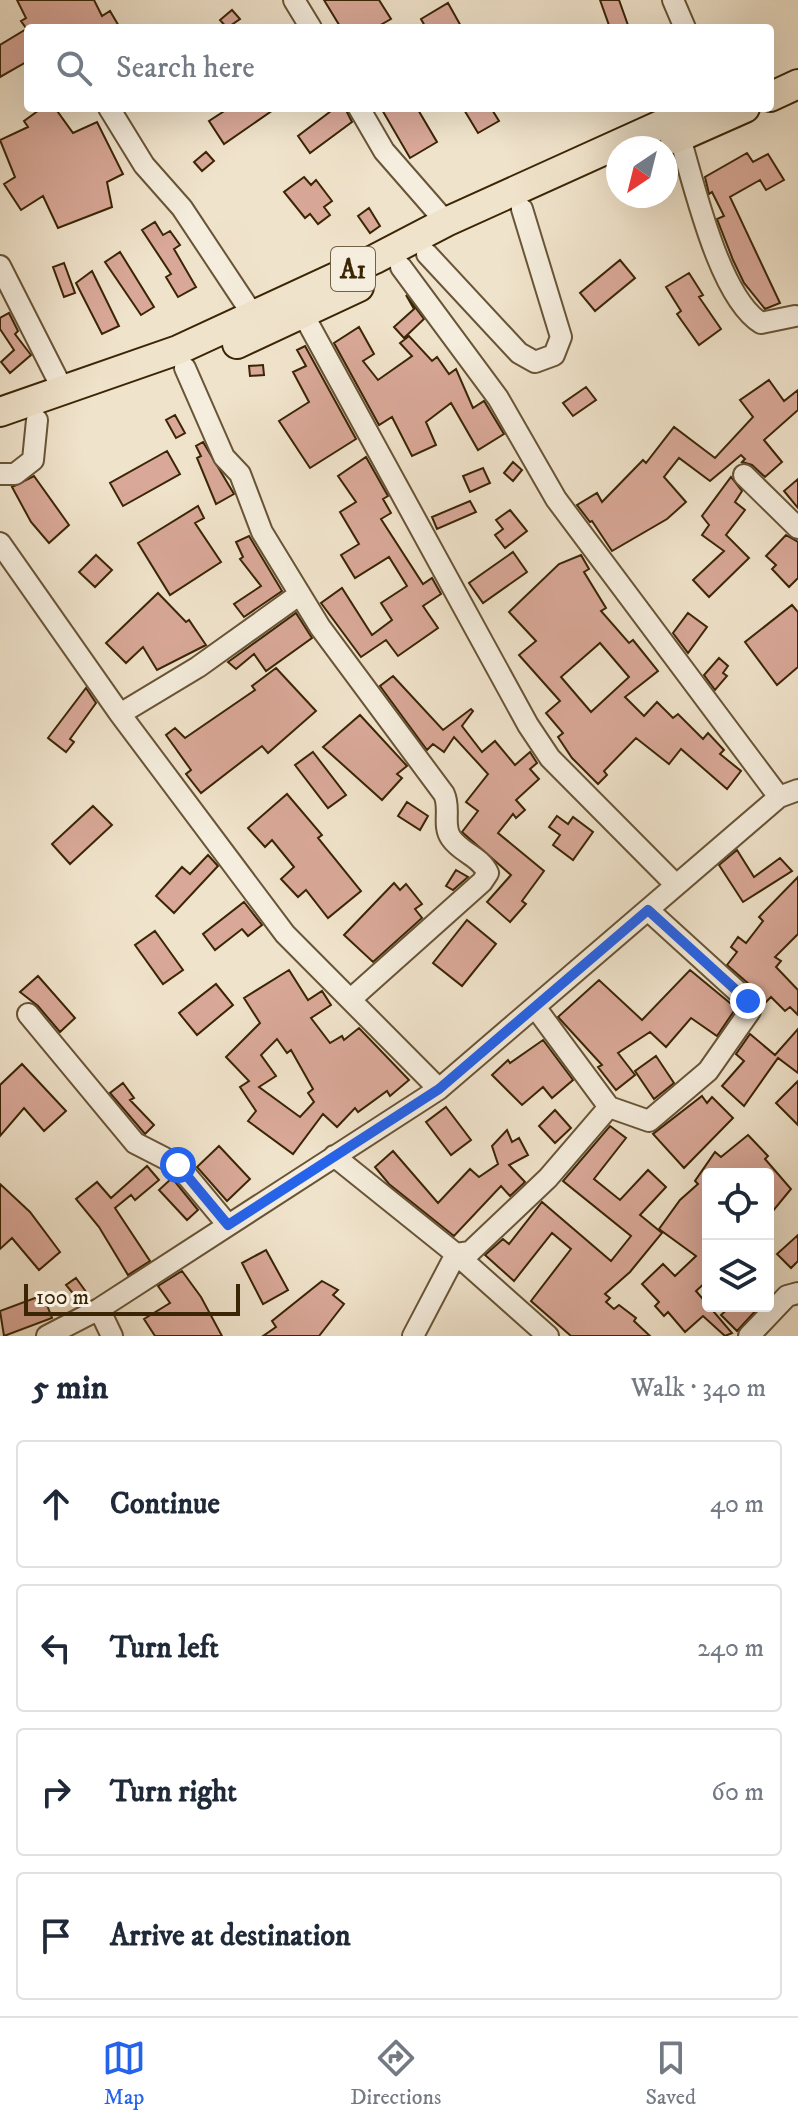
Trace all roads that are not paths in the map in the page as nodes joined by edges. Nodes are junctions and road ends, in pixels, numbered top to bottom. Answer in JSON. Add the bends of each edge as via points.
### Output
{"nodes":[{"id":1,"x":294,"y":0,"type":"edge"},
{"id":2,"x":673,"y":0,"type":"edge"},
{"id":3,"x":309,"y":24,"type":"edge"},
{"id":4,"x":683,"y":24,"type":"edge"},
{"id":5,"x":798,"y":63,"type":"edge"},
{"id":6,"x":774,"y":73,"type":"edge"},
{"id":7,"x":798,"y":84,"type":"edge"},
{"id":8,"x":774,"y":95,"type":"edge"},
{"id":9,"x":111,"y":112,"type":"edge"},
{"id":10,"x":361,"y":112,"type":"edge"},
{"id":11,"x":689,"y":112,"type":"edge"},
{"id":12,"x":736,"y":112,"type":"edge"},
{"id":13,"x":678,"y":138,"type":"edge"},
{"id":14,"x":678,"y":166,"type":"edge"},
{"id":15,"x":606,"y":170,"type":"edge"},
{"id":16,"x":522,"y":209,"type":"junction"},
{"id":17,"x":446,"y":222,"type":"junction"},
{"id":18,"x":427,"y":254,"type":"junction"},
{"id":19,"x":0,"y":266,"type":"edge"},
{"id":20,"x":401,"y":267,"type":"junction"},
{"id":21,"x":303,"y":314,"type":"junction"},
{"id":22,"x":253,"y":315,"type":"junction"},
{"id":23,"x":795,"y":316,"type":"dead end"},
{"id":24,"x":185,"y":368,"type":"junction"},
{"id":25,"x":64,"y":392,"type":"junction"},
{"id":26,"x":0,"y":412,"type":"edge"},
{"id":27,"x":37,"y":420,"type":"junction"},
{"id":28,"x":0,"y":432,"type":"edge"},
{"id":29,"x":0,"y":474,"type":"edge"},
{"id":30,"x":744,"y":475,"type":"dead end"},
{"id":31,"x":798,"y":528,"type":"edge"},
{"id":32,"x":0,"y":543,"type":"edge"},
{"id":33,"x":300,"y":594,"type":"junction"},
{"id":34,"x":120,"y":714,"type":"junction"},
{"id":35,"x":788,"y":793,"type":"edge"},
{"id":36,"x":676,"y":885,"type":"junction"},
{"id":37,"x":648,"y":910,"type":"junction"},
{"id":38,"x":351,"y":999,"type":"junction"},
{"id":39,"x":535,"y":1007,"type":"junction"},
{"id":40,"x":28,"y":1014,"type":"dead end"},
{"id":41,"x":439,"y":1089,"type":"junction"},
{"id":42,"x":609,"y":1107,"type":"junction"},
{"id":43,"x":334,"y":1156,"type":"junction"},
{"id":44,"x":228,"y":1225,"type":"junction"},
{"id":45,"x":456,"y":1254,"type":"junction"},
{"id":46,"x":798,"y":1293,"type":"edge"},
{"id":47,"x":99,"y":1309,"type":"junction"},
{"id":48,"x":47,"y":1336,"type":"edge"},
{"id":49,"x":112,"y":1336,"type":"edge"},
{"id":50,"x":413,"y":1336,"type":"edge"},
{"id":51,"x":548,"y":1336,"type":"edge"},
{"id":52,"x":749,"y":1336,"type":"edge"}],
"edges":[{"from":1,"to":3,"type":"street"},
{"from":2,"to":4,"type":"street"},
{"from":5,"to":6,"type":"highway"},
{"from":7,"to":8,"type":"highway"},
{"from":9,"to":22,"type":"street"},
{"from":10,"to":17,"type":"street","via":[[384,151]]},
{"from":11,"to":17,"type":"highway","number":"A1"},
{"from":12,"to":13,"type":"highway"},
{"from":14,"to":23,"type":"street","via":[[747,311],[761,323]]},
{"from":15,"to":16,"type":"highway","number":"A1"},
{"from":16,"to":18,"type":"highway","number":"A1"},
{"from":16,"to":18,"type":"street","via":[[561,337],[554,355],[535,362],[519,353]]},
{"from":17,"to":22,"type":"highway","number":"A1"},
{"from":18,"to":20,"type":"highway","number":"A1"},
{"from":19,"to":25,"type":"street"},
{"from":20,"to":21,"type":"highway","number":"A1"},
{"from":20,"to":35,"type":"street","via":[[498,398],[556,499]]},
{"from":21,"to":24,"type":"highway","number":"A1"},
{"from":21,"to":36,"type":"street","via":[[528,725],[566,775]]},
{"from":22,"to":25,"type":"highway","number":"A1","via":[[178,350]]},
{"from":24,"to":27,"type":"highway","number":"A1"},
{"from":24,"to":33,"type":"street","via":[[224,457],[240,474],[262,532]]},
{"from":25,"to":26,"type":"highway","number":"A1"},
{"from":27,"to":28,"type":"highway","number":"A1"},
{"from":27,"to":29,"type":"street","via":[[33,460],[15,474]]},
{"from":30,"to":31,"type":"street"},
{"from":32,"to":34,"type":"street"},
{"from":33,"to":34,"type":"street","via":[[198,667]]},
{"from":33,"to":38,"type":"street","via":[[444,794],[450,806],[451,838],[488,873]]},
{"from":34,"to":38,"type":"street","via":[[285,934]]},
{"from":35,"to":36,"type":"street"},
{"from":36,"to":37,"type":"street"},
{"from":37,"to":39,"type":"street"},
{"from":37,"to":42,"type":"street","via":[[748,1001],[750,1011],[708,1071],[649,1121]]},
{"from":38,"to":41,"type":"street"},
{"from":39,"to":41,"type":"street"},
{"from":39,"to":42,"type":"street"},
{"from":40,"to":44,"type":"street","via":[[135,1143],[178,1165]]},
{"from":41,"to":43,"type":"street"},
{"from":42,"to":45,"type":"street","via":[[548,1178],[470,1252]]},
{"from":43,"to":44,"type":"street"},
{"from":43,"to":45,"type":"street"},
{"from":44,"to":47,"type":"street"},
{"from":45,"to":50,"type":"street"},
{"from":45,"to":51,"type":"street"},
{"from":46,"to":52,"type":"street","via":[[787,1296]]},
{"from":47,"to":48,"type":"street"},
{"from":47,"to":49,"type":"street"}]}
